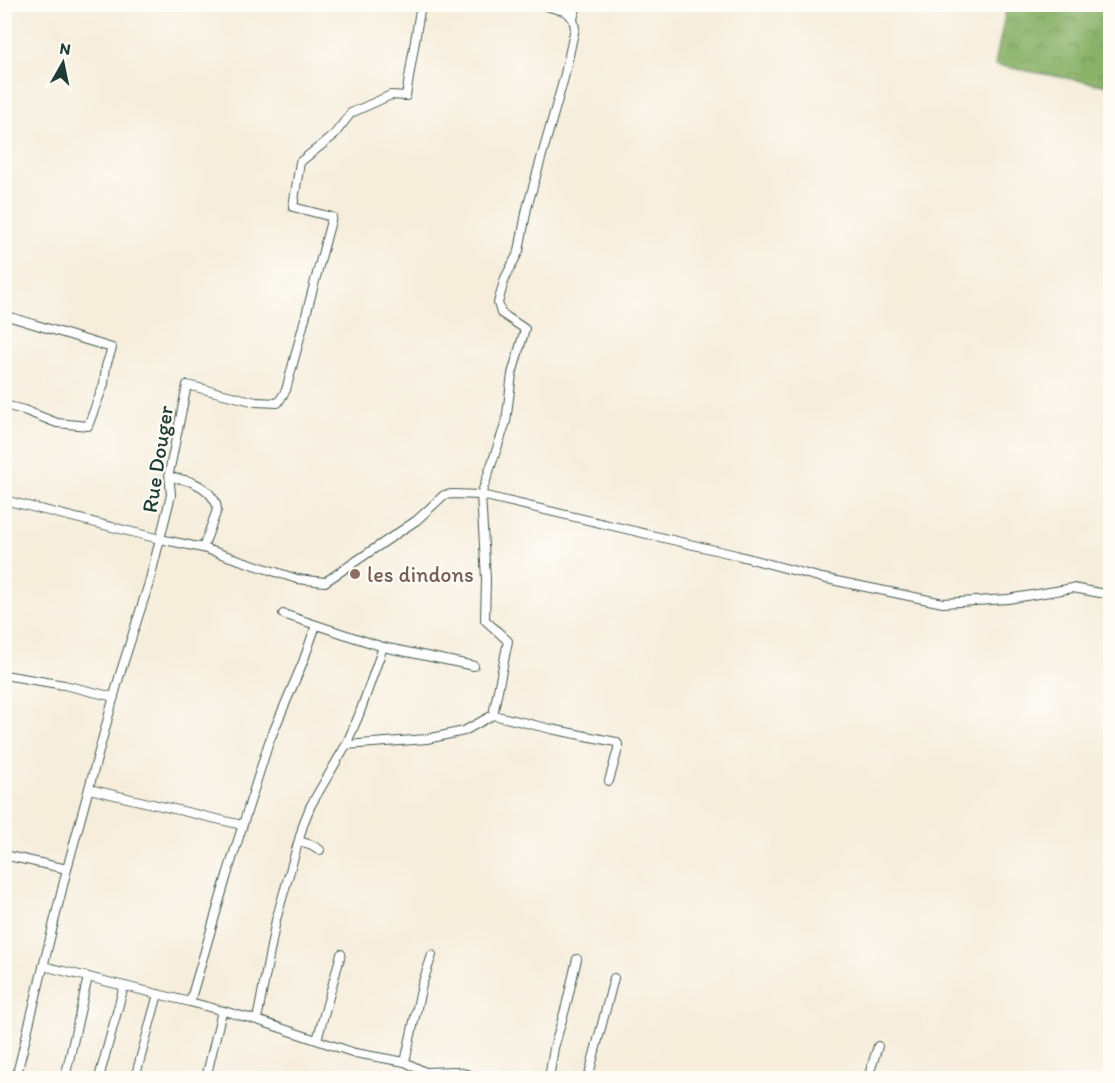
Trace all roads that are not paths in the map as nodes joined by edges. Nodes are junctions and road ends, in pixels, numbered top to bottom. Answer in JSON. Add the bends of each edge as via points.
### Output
{"nodes":[{"id":1,"x":421,"y":4,"type":"edge"},
{"id":2,"x":538,"y":4,"type":"edge"},
{"id":3,"x":577,"y":4,"type":"edge"},
{"id":4,"x":573,"y":19,"type":"junction"},
{"id":5,"x":4,"y":315,"type":"edge"},
{"id":6,"x":4,"y":405,"type":"edge"},
{"id":7,"x":170,"y":477,"type":"junction"},
{"id":8,"x":481,"y":495,"type":"junction"},
{"id":9,"x":4,"y":500,"type":"edge"},
{"id":10,"x":160,"y":539,"type":"junction"},
{"id":11,"x":203,"y":548,"type":"junction"},
{"id":12,"x":1100,"y":593,"type":"dead end"},
{"id":13,"x":283,"y":614,"type":"dead end"},
{"id":14,"x":316,"y":625,"type":"junction"},
{"id":15,"x":383,"y":647,"type":"junction"},
{"id":16,"x":474,"y":666,"type":"dead end"},
{"id":17,"x":4,"y":675,"type":"edge"},
{"id":18,"x":114,"y":697,"type":"junction"},
{"id":19,"x":493,"y":715,"type":"junction"},
{"id":20,"x":346,"y":745,"type":"junction"},
{"id":21,"x":609,"y":781,"type":"dead end"},
{"id":22,"x":89,"y":789,"type":"junction"},
{"id":23,"x":242,"y":825,"type":"junction"},
{"id":24,"x":298,"y":841,"type":"junction"},
{"id":25,"x":320,"y":850,"type":"dead end"},
{"id":26,"x":4,"y":855,"type":"edge"},
{"id":27,"x":67,"y":869,"type":"junction"},
{"id":28,"x":341,"y":954,"type":"dead end"},
{"id":29,"x":432,"y":955,"type":"dead end"},
{"id":30,"x":577,"y":959,"type":"dead end"},
{"id":31,"x":44,"y":966,"type":"junction"},
{"id":32,"x":88,"y":977,"type":"junction"},
{"id":33,"x":614,"y":978,"type":"dead end"},
{"id":34,"x":124,"y":986,"type":"junction"},
{"id":35,"x":158,"y":994,"type":"junction"},
{"id":36,"x":190,"y":1002,"type":"junction"},
{"id":37,"x":222,"y":1011,"type":"junction"},
{"id":38,"x":257,"y":1020,"type":"junction"},
{"id":39,"x":317,"y":1040,"type":"junction"},
{"id":40,"x":878,"y":1046,"type":"dead end"},
{"id":41,"x":405,"y":1062,"type":"junction"},
{"id":42,"x":424,"y":1075,"type":"edge"},
{"id":43,"x":16,"y":1078,"type":"edge"},
{"id":44,"x":65,"y":1078,"type":"edge"},
{"id":45,"x":99,"y":1078,"type":"edge"},
{"id":46,"x":135,"y":1078,"type":"edge"},
{"id":47,"x":206,"y":1078,"type":"edge"},
{"id":48,"x":482,"y":1078,"type":"edge"},
{"id":49,"x":549,"y":1078,"type":"edge"},
{"id":50,"x":588,"y":1078,"type":"edge"},
{"id":51,"x":868,"y":1078,"type":"edge"}],
"edges":[{"from":1,"to":7,"type":"street","name":"Rue Douger","via":[[406,96],[391,95],[351,113],[333,136],[300,162],[293,207],[332,217],[286,390],[279,403],[256,402],[188,386]]},
{"from":2,"to":4,"type":"street","via":[[567,12]]},
{"from":3,"to":4,"type":"street"},
{"from":4,"to":8,"type":"street","via":[[575,28],[566,68],[526,208],[519,251],[498,303],[501,313],[525,329],[512,374],[506,422]]},
{"from":5,"to":6,"type":"street","via":[[112,348],[88,426],[57,423]]},
{"from":7,"to":10,"type":"street","name":"Rue Douger","via":[[171,495]]},
{"from":7,"to":11,"type":"street","via":[[196,483],[217,503]]},
{"from":8,"to":11,"type":"street","via":[[444,495],[417,520],[325,582],[297,579]]},
{"from":8,"to":12,"type":"street","via":[[822,578],[943,603],[1008,599],[1073,588]]},
{"from":8,"to":19,"type":"street","via":[[485,620],[508,641]]},
{"from":9,"to":10,"type":"street"},
{"from":10,"to":11,"type":"street"},
{"from":10,"to":18,"type":"street","name":"Rue Douger"},
{"from":13,"to":14,"type":"street"},
{"from":14,"to":15,"type":"street"},
{"from":14,"to":23,"type":"street","via":[[269,742]]},
{"from":15,"to":16,"type":"street"},
{"from":15,"to":20,"type":"street"},
{"from":17,"to":18,"type":"street"},
{"from":18,"to":22,"type":"street","name":"Rue Douger"},
{"from":19,"to":20,"type":"street","via":[[464,731],[427,739]]},
{"from":19,"to":21,"type":"street","via":[[616,742],[618,749]]},
{"from":20,"to":24,"type":"street","via":[[310,805]]},
{"from":22,"to":23,"type":"street"},
{"from":22,"to":27,"type":"street","name":"Rue Douger"},
{"from":23,"to":36,"type":"street"},
{"from":24,"to":25,"type":"street"},
{"from":24,"to":38,"type":"street","via":[[276,920]]},
{"from":26,"to":27,"type":"street"},
{"from":27,"to":31,"type":"street","name":"Rue Douger"},
{"from":28,"to":39,"type":"street"},
{"from":29,"to":41,"type":"street"},
{"from":30,"to":49,"type":"street"},
{"from":31,"to":32,"type":"street"},
{"from":31,"to":43,"type":"street","name":"Rue Douger"},
{"from":32,"to":34,"type":"street"},
{"from":32,"to":44,"type":"street"},
{"from":33,"to":50,"type":"street"},
{"from":34,"to":35,"type":"street"},
{"from":34,"to":45,"type":"street"},
{"from":35,"to":36,"type":"street"},
{"from":35,"to":46,"type":"street"},
{"from":36,"to":37,"type":"street"},
{"from":37,"to":38,"type":"street"},
{"from":37,"to":47,"type":"street"},
{"from":38,"to":39,"type":"street"},
{"from":39,"to":41,"type":"street","via":[[355,1053]]},
{"from":40,"to":51,"type":"street"},
{"from":41,"to":42,"type":"street"},
{"from":42,"to":48,"type":"street","via":[[455,1071]]}]}
